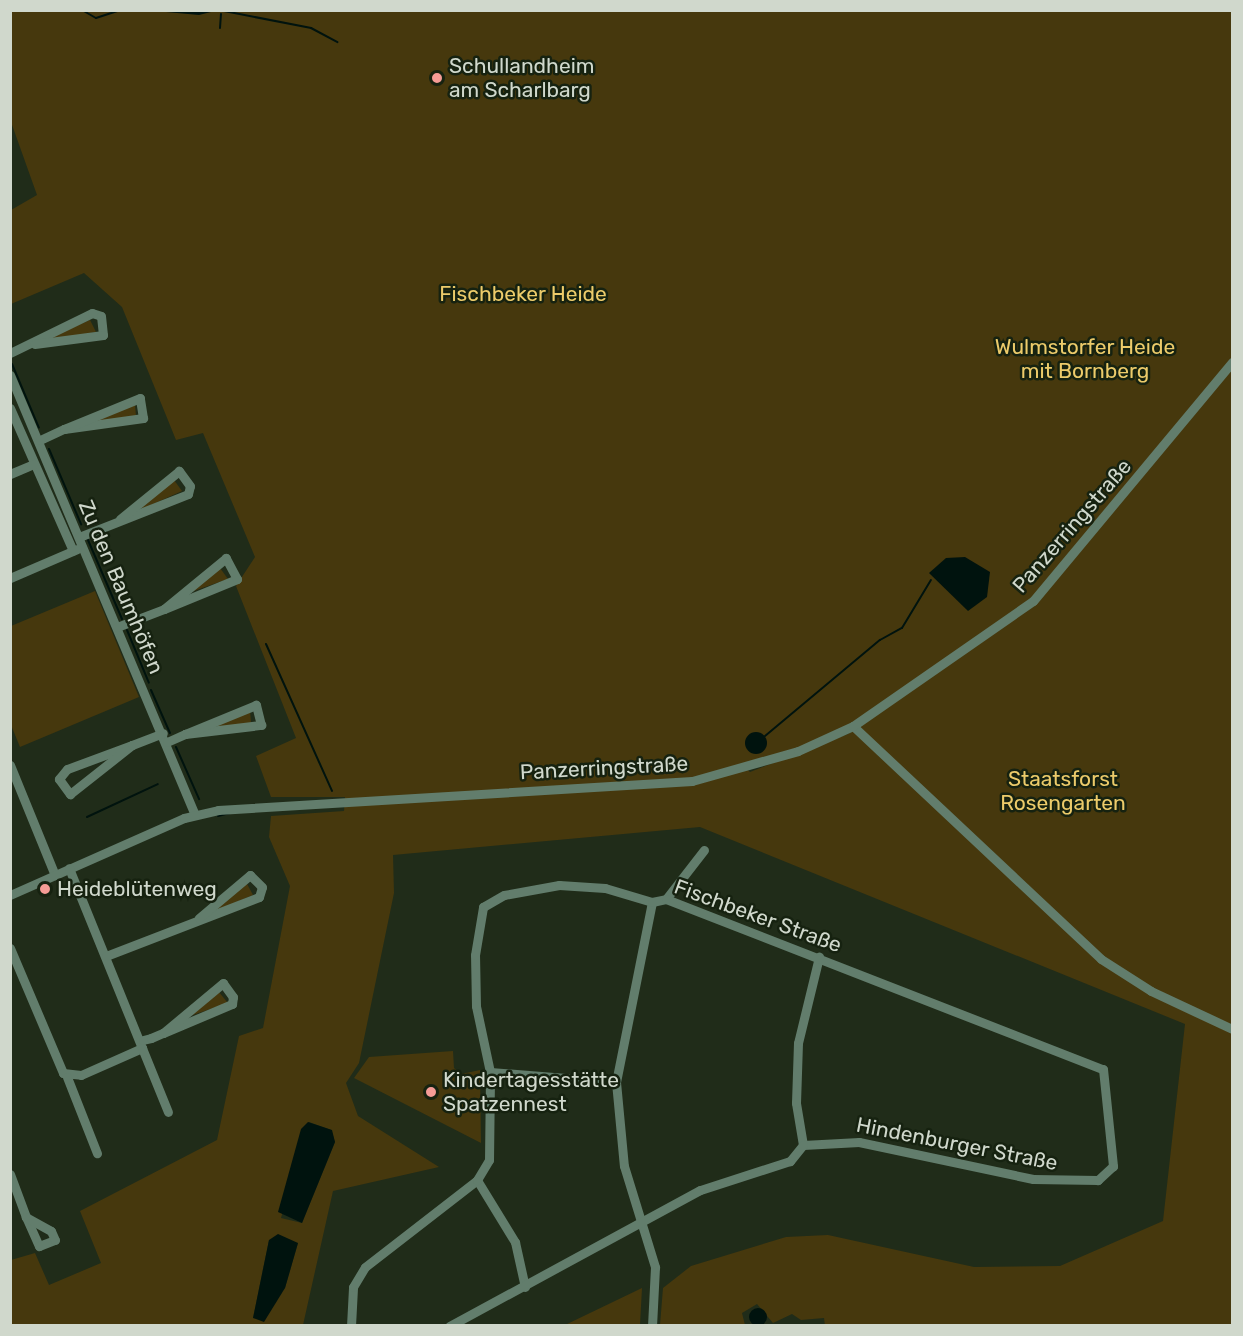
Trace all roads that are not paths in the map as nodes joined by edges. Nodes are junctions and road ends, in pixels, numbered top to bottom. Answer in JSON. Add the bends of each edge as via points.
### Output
{"nodes":[{"id":1,"x":35,"y":344,"type":"junction"},
{"id":2,"x":10,"y":353,"type":"edge"},
{"id":3,"x":1233,"y":362,"type":"edge"},
{"id":4,"x":10,"y":375,"type":"edge"},
{"id":5,"x":10,"y":408,"type":"edge"},
{"id":6,"x":64,"y":429,"type":"junction"},
{"id":7,"x":40,"y":440,"type":"junction"},
{"id":8,"x":34,"y":464,"type":"junction"},
{"id":9,"x":12,"y":474,"type":"edge"},
{"id":10,"x":120,"y":519,"type":"junction"},
{"id":11,"x":79,"y":537,"type":"junction"},
{"id":12,"x":83,"y":547,"type":"junction"},
{"id":13,"x":73,"y":551,"type":"junction"},
{"id":14,"x":10,"y":578,"type":"edge"},
{"id":15,"x":164,"y":609,"type":"junction"},
{"id":16,"x":117,"y":627,"type":"junction"},
{"id":17,"x":853,"y":726,"type":"junction"},
{"id":18,"x":163,"y":733,"type":"junction"},
{"id":19,"x":185,"y":734,"type":"junction"},
{"id":20,"x":167,"y":742,"type":"junction"},
{"id":21,"x":132,"y":745,"type":"junction"},
{"id":22,"x":10,"y":765,"type":"edge"},
{"id":23,"x":195,"y":815,"type":"junction"},
{"id":24,"x":705,"y":850,"type":"dead end"},
{"id":25,"x":69,"y":868,"type":"junction"},
{"id":26,"x":55,"y":874,"type":"junction"},
{"id":27,"x":10,"y":895,"type":"edge"},
{"id":28,"x":666,"y":899,"type":"junction"},
{"id":29,"x":652,"y":902,"type":"junction"},
{"id":30,"x":199,"y":918,"type":"junction"},
{"id":31,"x":10,"y":948,"type":"edge"},
{"id":32,"x":106,"y":956,"type":"junction"},
{"id":33,"x":819,"y":957,"type":"junction"},
{"id":34,"x":1233,"y":1029,"type":"edge"},
{"id":35,"x":163,"y":1033,"type":"junction"},
{"id":36,"x":143,"y":1044,"type":"junction"},
{"id":37,"x":1103,"y":1069,"type":"joint"},
{"id":38,"x":490,"y":1071,"type":"junction"},
{"id":39,"x":68,"y":1077,"type":"junction"},
{"id":40,"x":616,"y":1082,"type":"junction"},
{"id":41,"x":168,"y":1112,"type":"dead end"},
{"id":42,"x":803,"y":1145,"type":"junction"},
{"id":43,"x":97,"y":1153,"type":"dead end"},
{"id":44,"x":10,"y":1174,"type":"edge"},
{"id":45,"x":477,"y":1180,"type":"junction"},
{"id":46,"x":26,"y":1217,"type":"dead end"},
{"id":47,"x":642,"y":1223,"type":"junction"},
{"id":48,"x":525,"y":1287,"type":"junction"},
{"id":49,"x":351,"y":1326,"type":"edge"},
{"id":50,"x":450,"y":1326,"type":"edge"},
{"id":51,"x":652,"y":1326,"type":"edge"}],
"edges":[{"from":1,"to":1,"type":"street","via":[[103,335],[101,316],[92,314]]},
{"from":1,"to":2,"type":"street"},
{"from":3,"to":17,"type":"street","name":"Panzerringstraße","via":[[1034,601]]},
{"from":4,"to":7,"type":"street","name":"Zu den Baumhöfen"},
{"from":5,"to":8,"type":"street","name":"Zu den Baumhöfen"},
{"from":6,"to":6,"type":"street","via":[[143,418],[140,398],[133,397]]},
{"from":6,"to":7,"type":"street"},
{"from":7,"to":11,"type":"street","name":"Zu den Baumhöfen"},
{"from":8,"to":9,"type":"street"},
{"from":8,"to":13,"type":"street","name":"Zu den Baumhöfen"},
{"from":10,"to":10,"type":"street","via":[[188,494],[190,486],[179,471]]},
{"from":10,"to":11,"type":"street"},
{"from":11,"to":12,"type":"street","name":"Zu den Baumhöfen"},
{"from":12,"to":13,"type":"street"},
{"from":12,"to":16,"type":"street","name":"Zu den Baumhöfen"},
{"from":13,"to":14,"type":"street"},
{"from":15,"to":15,"type":"street","via":[[237,579],[226,558],[173,601]]},
{"from":15,"to":16,"type":"street"},
{"from":16,"to":18,"type":"street","name":"Zu den Baumhöfen"},
{"from":17,"to":23,"type":"street","name":"Panzerringstraße","via":[[798,751],[707,780],[348,804],[246,806]]},
{"from":17,"to":34,"type":"street","via":[[1101,959],[1151,991]]},
{"from":18,"to":20,"type":"street","name":"Zu den Baumhöfen"},
{"from":18,"to":21,"type":"street"},
{"from":19,"to":19,"type":"street","via":[[261,725],[256,705],[248,704]]},
{"from":19,"to":20,"type":"street"},
{"from":20,"to":23,"type":"street","name":"Zu den Baumhöfen"},
{"from":21,"to":21,"type":"street","via":[[70,794],[59,779],[67,769]]},
{"from":22,"to":26,"type":"street"},
{"from":23,"to":25,"type":"street"},
{"from":24,"to":28,"type":"street"},
{"from":25,"to":26,"type":"street"},
{"from":25,"to":32,"type":"street"},
{"from":26,"to":27,"type":"street"},
{"from":28,"to":29,"type":"street","name":"Fischbeker Straße"},
{"from":28,"to":33,"type":"street","name":"Fischbeker Straße"},
{"from":29,"to":38,"type":"street","name":"Fischbeker Straße","via":[[605,888],[559,885],[504,895],[483,907],[475,986]]},
{"from":29,"to":40,"type":"street"},
{"from":30,"to":30,"type":"street","via":[[259,897],[262,887],[250,875]]},
{"from":30,"to":32,"type":"street"},
{"from":31,"to":39,"type":"street"},
{"from":32,"to":36,"type":"street"},
{"from":33,"to":37,"type":"street","name":"Fischbeker Straße"},
{"from":33,"to":42,"type":"street","via":[[798,1043],[796,1103]]},
{"from":35,"to":35,"type":"street","via":[[232,1004],[233,996],[223,983]]},
{"from":35,"to":36,"type":"street"},
{"from":36,"to":39,"type":"street"},
{"from":36,"to":41,"type":"street"},
{"from":37,"to":42,"type":"street","name":"Hindenburger Straße","via":[[1113,1166],[1098,1180],[1033,1179],[859,1142]]},
{"from":38,"to":40,"type":"street"},
{"from":38,"to":45,"type":"street","via":[[493,1142]]},
{"from":39,"to":43,"type":"street"},
{"from":40,"to":47,"type":"street","via":[[624,1166]]},
{"from":42,"to":47,"type":"street","via":[[790,1161],[729,1177]]},
{"from":44,"to":46,"type":"street"},
{"from":45,"to":48,"type":"street","via":[[516,1242]]},
{"from":45,"to":49,"type":"street","via":[[365,1267],[353,1287]]},
{"from":47,"to":48,"type":"street"},
{"from":47,"to":51,"type":"street","via":[[655,1267]]},
{"from":48,"to":50,"type":"street"}]}
